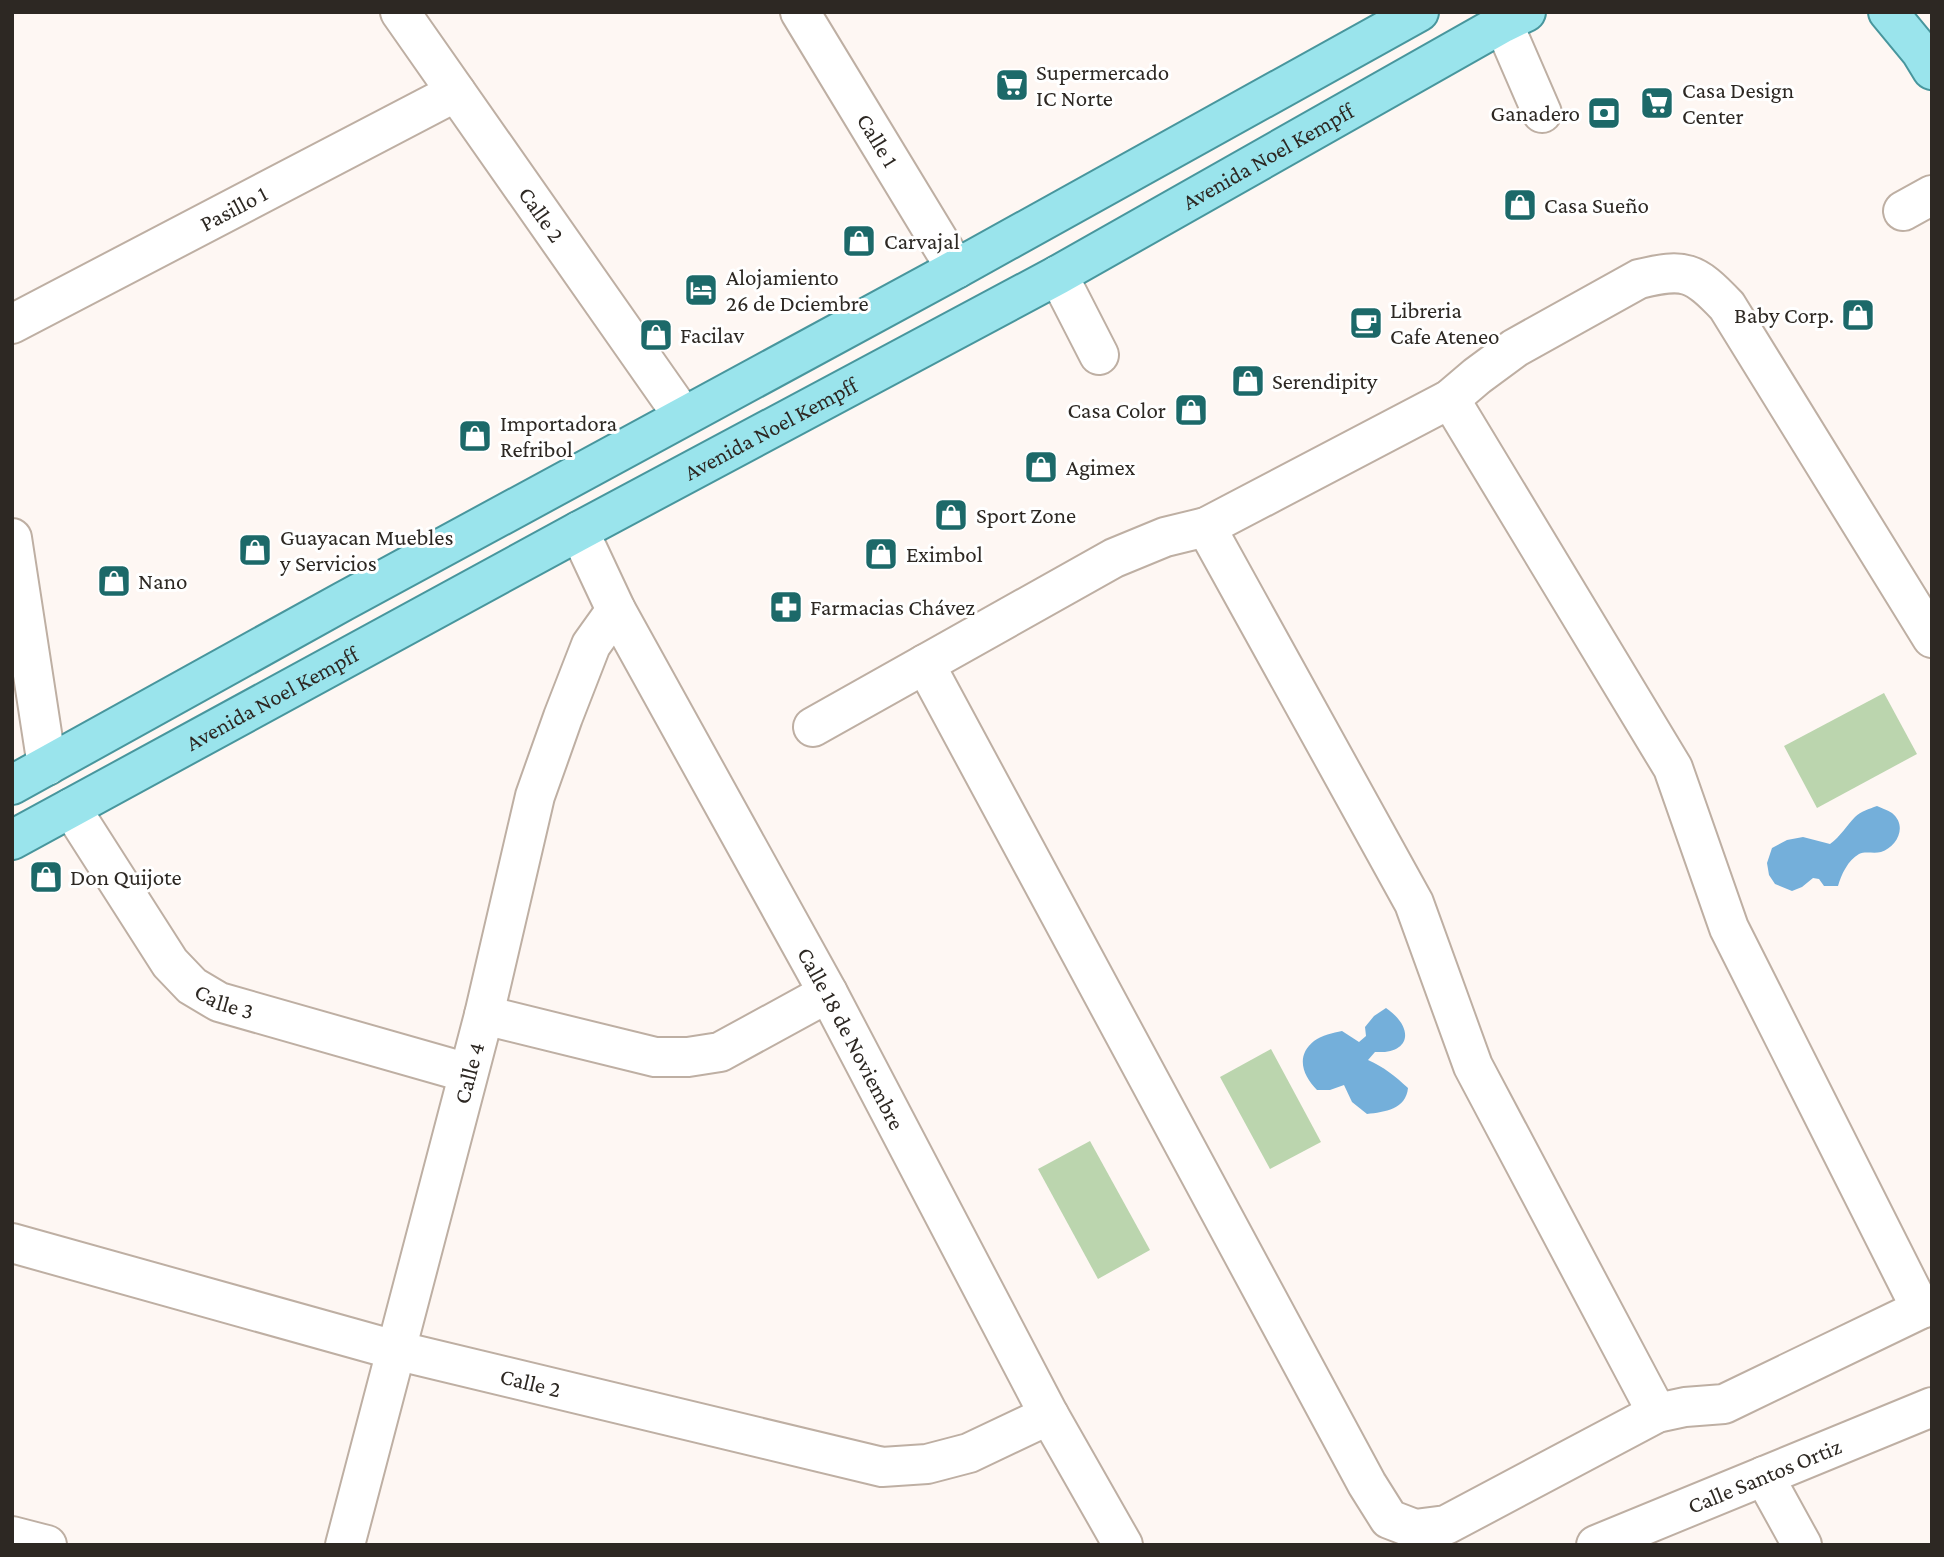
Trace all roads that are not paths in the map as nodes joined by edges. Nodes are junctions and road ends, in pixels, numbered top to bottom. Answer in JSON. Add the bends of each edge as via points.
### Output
{"nodes":[{"id":1,"x":400,"y":12,"type":"edge"},
{"id":2,"x":800,"y":12,"type":"edge"},
{"id":3,"x":1888,"y":12,"type":"edge"},
{"id":4,"x":1407,"y":15,"type":"edge"},
{"id":5,"x":1514,"y":18,"type":"edge"},
{"id":6,"x":1932,"y":69,"type":"edge"},
{"id":7,"x":456,"y":92,"type":"junction"},
{"id":8,"x":1542,"y":113,"type":"dead end"},
{"id":9,"x":956,"y":269,"type":"junction"},
{"id":10,"x":1058,"y":275,"type":"junction"},
{"id":11,"x":889,"y":304,"type":"junction"},
{"id":12,"x":12,"y":324,"type":"edge"},
{"id":13,"x":1099,"y":355,"type":"dead end"},
{"id":14,"x":1450,"y":399,"type":"junction"},
{"id":15,"x":806,"y":410,"type":"junction"},
{"id":16,"x":683,"y":416,"type":"junction"},
{"id":17,"x":588,"y":526,"type":"junction"},
{"id":18,"x":1206,"y":527,"type":"junction"},
{"id":19,"x":12,"y":538,"type":"edge"},
{"id":20,"x":344,"y":601,"type":"junction"},
{"id":21,"x":617,"y":610,"type":"junction"},
{"id":22,"x":1932,"y":638,"type":"edge"},
{"id":23,"x":925,"y":664,"type":"junction"},
{"id":24,"x":813,"y":727,"type":"dead end"},
{"id":25,"x":47,"y":766,"type":"junction"},
{"id":26,"x":12,"y":785,"type":"edge"},
{"id":27,"x":71,"y":808,"type":"junction"},
{"id":28,"x":12,"y":817,"type":"edge"},
{"id":29,"x":12,"y":840,"type":"edge"},
{"id":30,"x":828,"y":993,"type":"junction"},
{"id":31,"x":484,"y":1015,"type":"junction"},
{"id":32,"x":468,"y":1073,"type":"junction"},
{"id":33,"x":12,"y":1243,"type":"edge"},
{"id":34,"x":1926,"y":1308,"type":"edge"},
{"id":35,"x":395,"y":1350,"type":"junction"},
{"id":36,"x":1932,"y":1406,"type":"edge"},
{"id":37,"x":1657,"y":1413,"type":"junction"},
{"id":38,"x":1049,"y":1415,"type":"junction"},
{"id":39,"x":1764,"y":1476,"type":"junction"},
{"id":40,"x":12,"y":1536,"type":"edge"},
{"id":41,"x":47,"y":1545,"type":"edge"},
{"id":42,"x":345,"y":1545,"type":"edge"},
{"id":43,"x":1123,"y":1545,"type":"edge"},
{"id":44,"x":1596,"y":1545,"type":"edge"},
{"id":45,"x":1802,"y":1545,"type":"edge"}],
"edges":[{"from":1,"to":7,"type":"street","name":"Calle 2"},
{"from":2,"to":9,"type":"street","name":"Calle 1"},
{"from":3,"to":6,"type":"main road"},
{"from":4,"to":9,"type":"main road"},
{"from":5,"to":8,"type":"street"},
{"from":5,"to":10,"type":"main road","name":"Avenida Noel Kempff"},
{"from":7,"to":12,"type":"street","name":"Pasillo 1"},
{"from":7,"to":16,"type":"street","name":"Calle 2"},
{"from":9,"to":11,"type":"main road"},
{"from":10,"to":13,"type":"street"},
{"from":10,"to":15,"type":"main road","name":"Avenida Noel Kempff"},
{"from":11,"to":15,"type":"main road","via":[[811,363],[802,388]]},
{"from":11,"to":16,"type":"main road"},
{"from":14,"to":18,"type":"street"},
{"from":14,"to":22,"type":"street","via":[[1514,348],[1639,279],[1685,273],[1707,285],[1727,306]]},
{"from":14,"to":34,"type":"street","via":[[1673,768],[1729,928]]},
{"from":15,"to":17,"type":"main road","name":"Avenida Noel Kempff"},
{"from":16,"to":17,"type":"main road","via":[[692,443],[683,463],[617,500]]},
{"from":16,"to":20,"type":"main road"},
{"from":17,"to":21,"type":"street","name":"Calle 18 de Noviembre"},
{"from":17,"to":27,"type":"main road","name":"Avenida Noel Kempff"},
{"from":18,"to":23,"type":"street","via":[[1165,537],[1114,558]]},
{"from":18,"to":37,"type":"street","via":[[1414,903],[1473,1066]]},
{"from":19,"to":25,"type":"street"},
{"from":20,"to":25,"type":"main road"},
{"from":20,"to":27,"type":"main road","via":[[314,634],[105,750],[74,787]]},
{"from":21,"to":30,"type":"street","name":"Calle 18 de Noviembre"},
{"from":21,"to":31,"type":"street","name":"Calle 4","via":[[592,645],[535,796]]},
{"from":23,"to":24,"type":"street"},
{"from":23,"to":37,"type":"street","via":[[1389,1518],[1415,1529],[1446,1525]]},
{"from":25,"to":26,"type":"main road"},
{"from":25,"to":28,"type":"main road","via":[[41,788]]},
{"from":27,"to":29,"type":"main road","name":"Avenida Noel Kempff"},
{"from":27,"to":32,"type":"street","name":"Calle 3","via":[[170,963],[191,986],[219,1002]]},
{"from":30,"to":31,"type":"street","via":[[720,1052],[688,1057],[655,1057]]},
{"from":30,"to":38,"type":"street","name":"Calle 18 de Noviembre"},
{"from":31,"to":32,"type":"street","name":"Calle 4"},
{"from":32,"to":35,"type":"street","name":"Calle 4"},
{"from":33,"to":35,"type":"street","name":"Calle 2"},
{"from":34,"to":37,"type":"street","via":[[1724,1404]]},
{"from":35,"to":38,"type":"street","name":"Calle 2","via":[[882,1467],[927,1464],[969,1453]]},
{"from":35,"to":42,"type":"street","name":"Calle 4"},
{"from":36,"to":39,"type":"street","name":"Calle Santos Ortiz"},
{"from":38,"to":43,"type":"street","name":"Calle 18 de Noviembre"},
{"from":39,"to":44,"type":"street","name":"Calle Santos Ortiz"},
{"from":39,"to":45,"type":"street"},
{"from":40,"to":41,"type":"street"}]}
